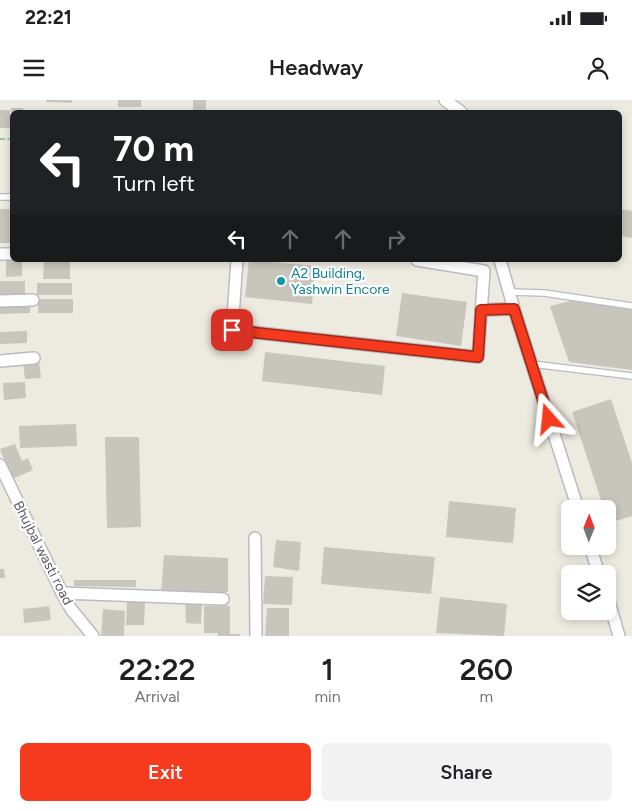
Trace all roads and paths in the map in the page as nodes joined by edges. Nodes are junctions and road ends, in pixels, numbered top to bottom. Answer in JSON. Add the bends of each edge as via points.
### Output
{"nodes":[{"id":1,"x":445,"y":100,"type":"edge"},
{"id":2,"x":458,"y":110,"type":"edge"},
{"id":3,"x":237,"y":262,"type":"edge"},
{"id":4,"x":429,"y":262,"type":"edge"},
{"id":5,"x":501,"y":262,"type":"edge"},
{"id":6,"x":511,"y":292,"type":"junction"},
{"id":7,"x":33,"y":300,"type":"dead end"},
{"id":8,"x":0,"y":301,"type":"edge"},
{"id":9,"x":632,"y":306,"type":"edge"},
{"id":10,"x":514,"y":309,"type":"junction"},
{"id":11,"x":481,"y":310,"type":"junction"},
{"id":12,"x":34,"y":358,"type":"dead end"},
{"id":13,"x":0,"y":361,"type":"edge"},
{"id":14,"x":532,"y":364,"type":"junction"},
{"id":15,"x":632,"y":376,"type":"edge"},
{"id":16,"x":0,"y":465,"type":"edge"},
{"id":17,"x":575,"y":500,"type":"edge"},
{"id":18,"x":255,"y":538,"type":"dead end"},
{"id":19,"x":62,"y":593,"type":"junction"},
{"id":20,"x":224,"y":599,"type":"dead end"},
{"id":21,"x":615,"y":620,"type":"edge"},
{"id":22,"x":93,"y":636,"type":"edge"},
{"id":23,"x":256,"y":636,"type":"edge"},
{"id":24,"x":620,"y":636,"type":"edge"}],
"edges":[{"from":1,"to":2,"type":"street"},
{"from":3,"to":11,"type":"street","via":[[232,330],[478,357]]},
{"from":4,"to":11,"type":"street","via":[[484,271]]},
{"from":5,"to":6,"type":"street"},
{"from":6,"to":9,"type":"lane","via":[[544,293]]},
{"from":6,"to":10,"type":"street"},
{"from":7,"to":8,"type":"street"},
{"from":10,"to":11,"type":"street"},
{"from":10,"to":14,"type":"street"},
{"from":12,"to":13,"type":"street"},
{"from":14,"to":15,"type":"lane"},
{"from":14,"to":17,"type":"street"},
{"from":16,"to":19,"type":"street","name":"Bhujbal wasti road"},
{"from":18,"to":23,"type":"street"},
{"from":19,"to":20,"type":"street"},
{"from":19,"to":22,"type":"street","name":"Bhujbal wasti road","via":[[71,610]]},
{"from":21,"to":24,"type":"street"}]}
